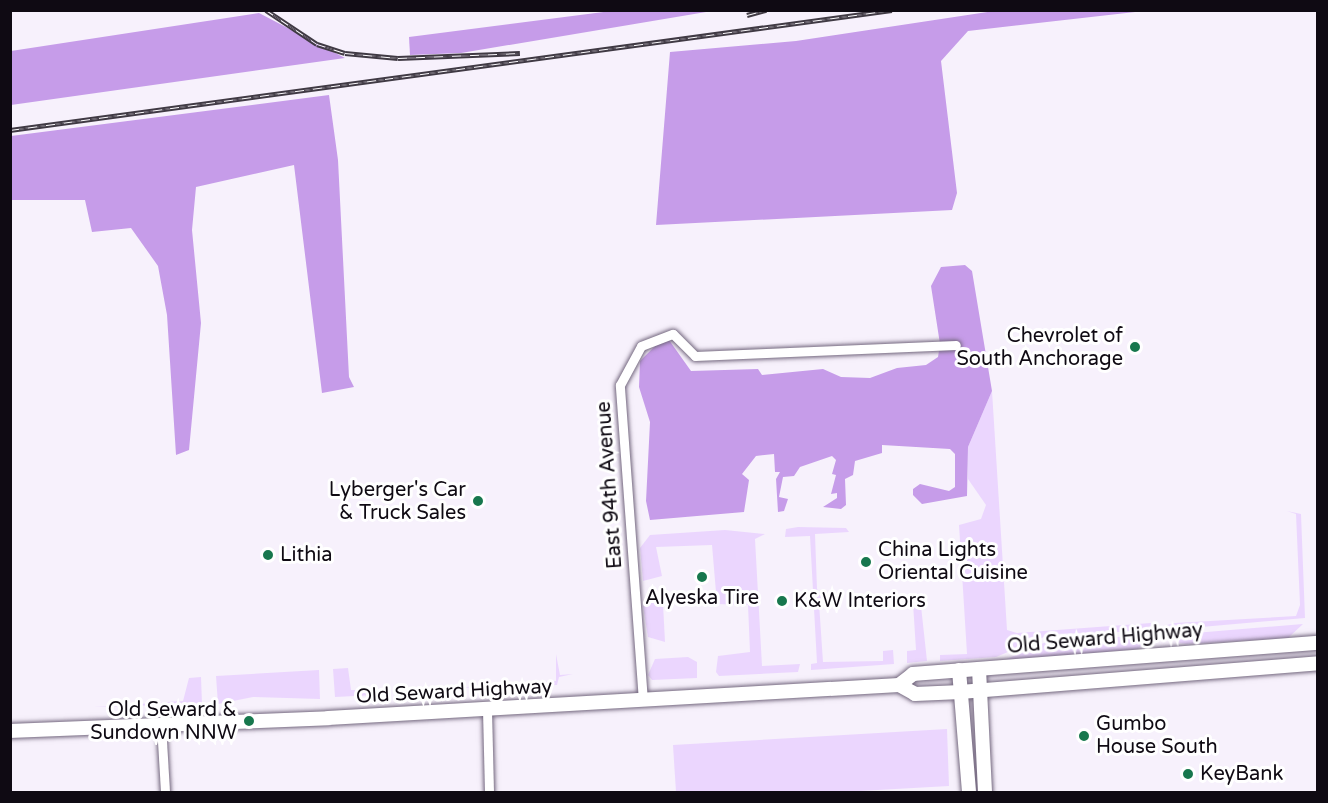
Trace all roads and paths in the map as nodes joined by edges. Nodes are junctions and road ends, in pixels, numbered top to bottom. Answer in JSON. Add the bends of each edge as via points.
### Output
{"nodes":[{"id":1,"x":956,"y":345,"type":"dead end"},
{"id":2,"x":1317,"y":643,"type":"edge"},
{"id":3,"x":1317,"y":663,"type":"edge"},
{"id":4,"x":979,"y":669,"type":"junction"},
{"id":5,"x":959,"y":670,"type":"junction"},
{"id":6,"x":899,"y":685,"type":"junction"},
{"id":7,"x":980,"y":690,"type":"junction"},
{"id":8,"x":961,"y":692,"type":"junction"},
{"id":9,"x":643,"y":700,"type":"junction"},
{"id":10,"x":487,"y":710,"type":"junction"},
{"id":11,"x":161,"y":724,"type":"junction"},
{"id":12,"x":10,"y":731,"type":"edge"},
{"id":13,"x":165,"y":792,"type":"edge"},
{"id":14,"x":489,"y":792,"type":"edge"},
{"id":15,"x":969,"y":792,"type":"edge"},
{"id":16,"x":985,"y":792,"type":"edge"}],
"edges":[{"from":1,"to":9,"type":"street","name":"East 94th Avenue","via":[[695,356],[673,334],[641,346],[620,385]]},
{"from":2,"to":4,"type":"main road","name":"Old Seward Highway"},
{"from":3,"to":7,"type":"main road","name":"Old Seward Highway"},
{"from":4,"to":5,"type":"main road","name":"Old Seward Highway"},
{"from":4,"to":7,"type":"main road"},
{"from":5,"to":6,"type":"main road","name":"Old Seward Highway","via":[[913,674]]},
{"from":5,"to":8,"type":"main road"},
{"from":6,"to":8,"type":"main road","name":"Old Seward Highway","via":[[915,694]]},
{"from":6,"to":9,"type":"main road","name":"Old Seward Highway"},
{"from":7,"to":8,"type":"main road","name":"Old Seward Highway"},
{"from":7,"to":16,"type":"main road"},
{"from":8,"to":15,"type":"main road"},
{"from":9,"to":10,"type":"main road","name":"Old Seward Highway"},
{"from":10,"to":11,"type":"main road","name":"Old Seward Highway"},
{"from":10,"to":14,"type":"street"},
{"from":11,"to":12,"type":"main road","name":"Old Seward Highway"},
{"from":11,"to":13,"type":"street"}]}
